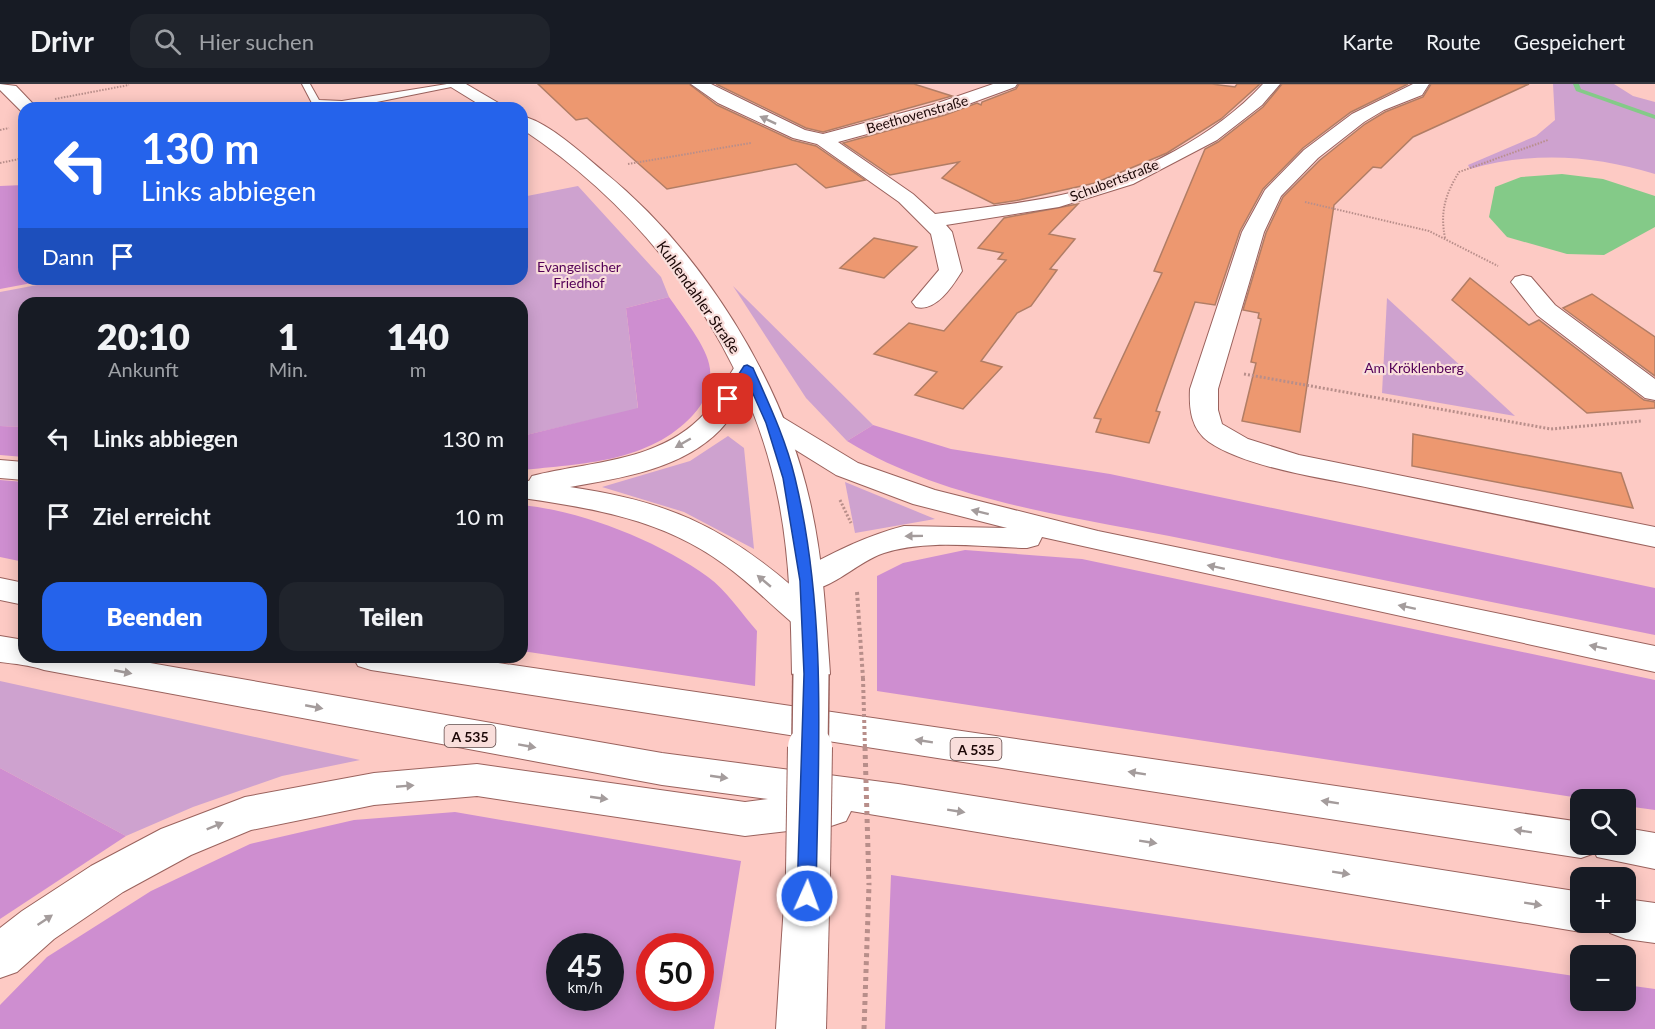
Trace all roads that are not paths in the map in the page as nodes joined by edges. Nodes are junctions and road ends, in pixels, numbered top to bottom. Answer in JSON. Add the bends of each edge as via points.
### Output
{"nodes":[{"id":1,"x":1,"y":84,"type":"edge"},
{"id":2,"x":306,"y":84,"type":"edge"},
{"id":3,"x":699,"y":84,"type":"edge"},
{"id":4,"x":1009,"y":84,"type":"edge"},
{"id":5,"x":1272,"y":84,"type":"edge"},
{"id":6,"x":1421,"y":84,"type":"edge"},
{"id":7,"x":455,"y":85,"type":"edge"},
{"id":8,"x":23,"y":102,"type":"edge"},
{"id":9,"x":315,"y":102,"type":"edge"},
{"id":10,"x":364,"y":102,"type":"edge"},
{"id":11,"x":487,"y":102,"type":"edge"},
{"id":12,"x":528,"y":125,"type":"edge"},
{"id":13,"x":823,"y":140,"type":"junction"},
{"id":14,"x":932,"y":221,"type":"junction"},
{"id":15,"x":1523,"y":282,"type":"road end"},
{"id":16,"x":924,"y":302,"type":"dead end"},
{"id":17,"x":747,"y":368,"type":"junction"},
{"id":18,"x":1655,"y":392,"type":"edge"},
{"id":19,"x":772,"y":423,"type":"junction"},
{"id":20,"x":0,"y":469,"type":"edge"},
{"id":21,"x":18,"y":470,"type":"edge"},
{"id":22,"x":528,"y":486,"type":"edge"},
{"id":23,"x":528,"y":488,"type":"edge"},
{"id":24,"x":1655,"y":537,"type":"edge"},
{"id":25,"x":1098,"y":541,"type":"junction"},
{"id":26,"x":807,"y":581,"type":"junction"},
{"id":27,"x":0,"y":589,"type":"edge"},
{"id":28,"x":18,"y":593,"type":"edge"},
{"id":29,"x":808,"y":618,"type":"junction"},
{"id":30,"x":0,"y":649,"type":"edge"},
{"id":31,"x":18,"y":652,"type":"edge"},
{"id":32,"x":1655,"y":659,"type":"edge"},
{"id":33,"x":77,"y":663,"type":"edge"},
{"id":34,"x":411,"y":663,"type":"edge"},
{"id":35,"x":898,"y":801,"type":"junction"},
{"id":36,"x":1570,"y":838,"type":"edge"},
{"id":37,"x":1636,"y":848,"type":"edge"},
{"id":38,"x":1655,"y":851,"type":"edge"},
{"id":39,"x":1570,"y":910,"type":"edge"},
{"id":40,"x":1636,"y":920,"type":"edge"},
{"id":41,"x":1655,"y":923,"type":"edge"},
{"id":42,"x":0,"y":957,"type":"edge"},
{"id":43,"x":801,"y":1029,"type":"edge"}],
"edges":[{"from":1,"to":8,"type":"main road"},
{"from":2,"to":9,"type":"lane"},
{"from":13,"to":3,"type":"main road","one_way":true,"via":[[799,134]]},
{"from":4,"to":13,"type":"main road","name":"Beethovenstraße","via":[[938,110]]},
{"from":5,"to":14,"type":"main road","name":"Schubertstraße","via":[[1261,100],[1216,133],[1152,168],[1078,197]]},
{"from":6,"to":24,"type":"main road","via":[[1416,91],[1358,118],[1311,154],[1272,194],[1253,232],[1210,368],[1202,408],[1212,431],[1246,449],[1294,463]]},
{"from":7,"to":10,"type":"lane"},
{"from":7,"to":11,"type":"main road"},
{"from":12,"to":17,"type":"main road","name":"Kuhlendahler Straße","via":[[593,170],[641,219],[685,272]]},
{"from":13,"to":14,"type":"main road"},
{"from":14,"to":16,"type":"main road","via":[[945,243],[951,271]]},
{"from":15,"to":18,"type":"main road","via":[[1546,310]]},
{"from":17,"to":19,"type":"main road","name":"Kuhlendahler Straße"},
{"from":17,"to":22,"type":"main road","one_way":true,"via":[[719,414],[701,432],[661,455],[614,470]]},
{"from":25,"to":19,"type":"main road","one_way":true,"via":[[868,479]]},
{"from":19,"to":26,"type":"main road","name":"Kuhlendahler Straße","via":[[789,478]]},
{"from":20,"to":21,"type":"main road"},
{"from":29,"to":23,"type":"main road","one_way":true,"via":[[733,555],[669,521],[630,508]]},
{"from":25,"to":26,"type":"main road","one_way":true,"via":[[904,536],[868,547]]},
{"from":32,"to":25,"type":"main road","one_way":true},
{"from":26,"to":29,"type":"main road","name":"Kuhlendahler Straße"},
{"from":27,"to":28,"type":"main road"},
{"from":29,"to":43,"type":"main road","name":"Kuhlendahler Straße","bridge":true,"via":[[812,674]]},
{"from":30,"to":31,"type":"main road"},
{"from":33,"to":35,"type":"main road","number":"A 535","one_way":true,"via":[[662,769]]},
{"from":36,"to":34,"type":"main road","number":"A 535","one_way":true},
{"from":35,"to":39,"type":"main road","number":"A 535","one_way":true},
{"from":42,"to":35,"type":"main road","one_way":true,"via":[[38,925],[107,879],[176,842],[245,814],[374,789],[477,780],[746,819]]},
{"from":37,"to":38,"type":"main road"},
{"from":40,"to":41,"type":"main road"}]}
